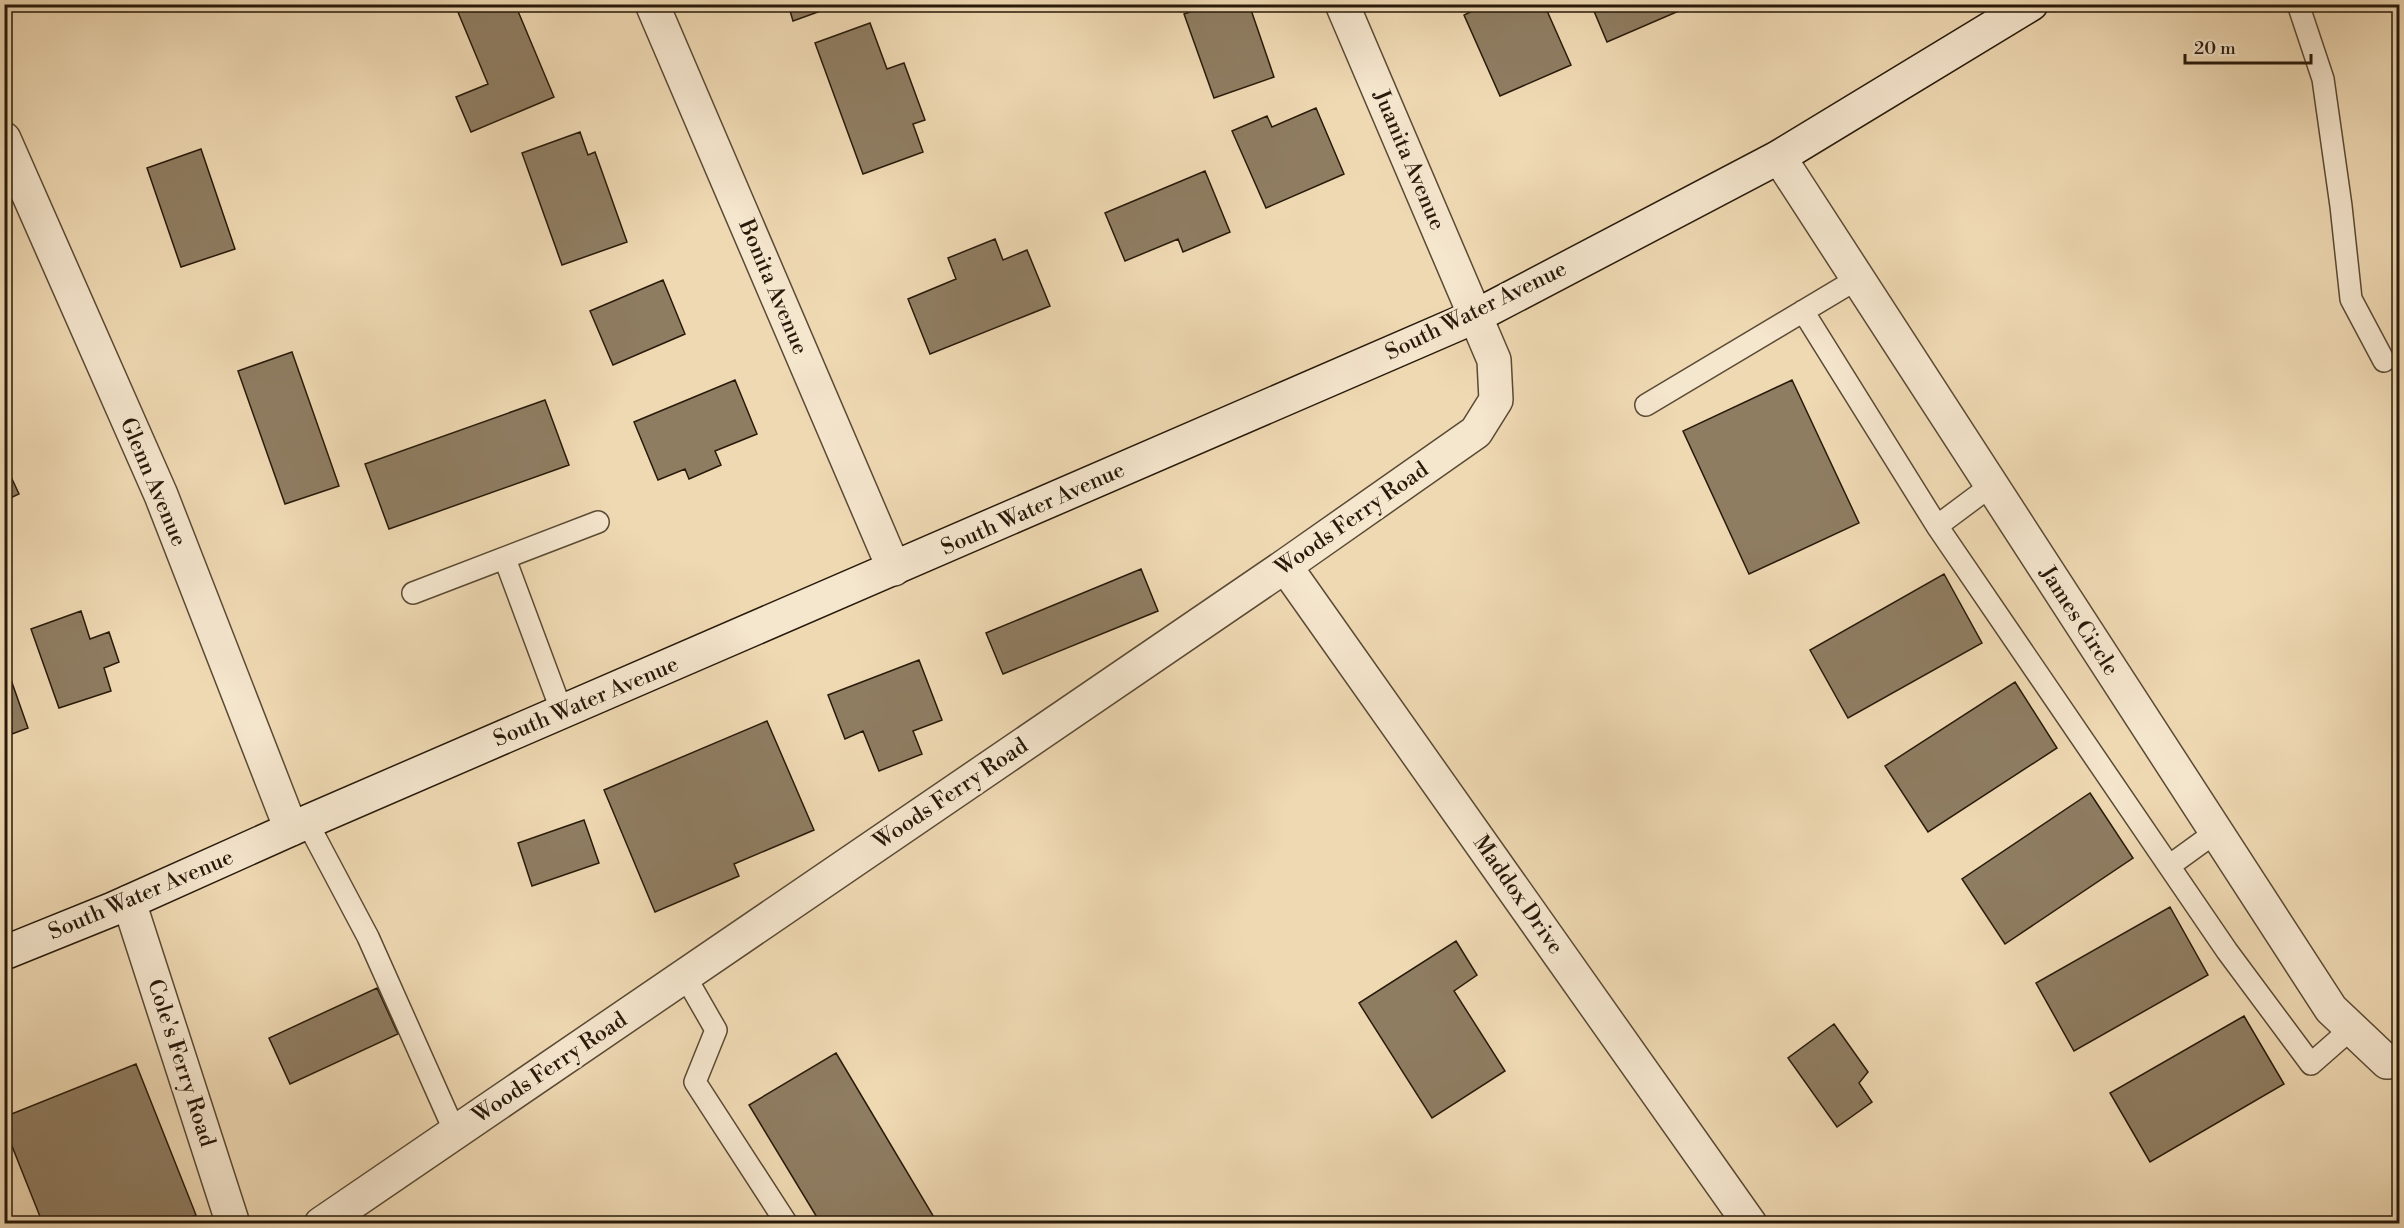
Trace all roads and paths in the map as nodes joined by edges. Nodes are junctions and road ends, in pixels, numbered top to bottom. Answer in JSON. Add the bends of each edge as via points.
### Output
{"nodes":[{"id":1,"x":652,"y":4,"type":"edge"},
{"id":2,"x":1342,"y":4,"type":"edge"},
{"id":3,"x":2031,"y":4,"type":"edge"},
{"id":4,"x":2298,"y":4,"type":"edge"},
{"id":5,"x":4,"y":139,"type":"edge"},
{"id":6,"x":1779,"y":157,"type":"junction"},
{"id":7,"x":1857,"y":279,"type":"junction"},
{"id":8,"x":1803,"y":311,"type":"junction"},
{"id":9,"x":1476,"y":316,"type":"junction"},
{"id":10,"x":2384,"y":361,"type":"dead end"},
{"id":11,"x":1646,"y":405,"type":"dead end"},
{"id":12,"x":1992,"y":485,"type":"junction"},
{"id":13,"x":598,"y":522,"type":"dead end"},
{"id":14,"x":1936,"y":526,"type":"junction"},
{"id":15,"x":506,"y":559,"type":"junction"},
{"id":16,"x":1285,"y":566,"type":"junction"},
{"id":17,"x":894,"y":569,"type":"junction"},
{"id":18,"x":413,"y":594,"type":"dead end"},
{"id":19,"x":562,"y":712,"type":"junction"},
{"id":20,"x":299,"y":826,"type":"junction"},
{"id":21,"x":2216,"y":832,"type":"junction"},
{"id":22,"x":2169,"y":866,"type":"junction"},
{"id":23,"x":129,"y":902,"type":"junction"},
{"id":24,"x":4,"y":953,"type":"edge"},
{"id":25,"x":685,"y":976,"type":"junction"},
{"id":26,"x":2352,"y":1028,"type":"junction"},
{"id":27,"x":2400,"y":1061,"type":"edge"},
{"id":28,"x":455,"y":1132,"type":"junction"},
{"id":29,"x":234,"y":1224,"type":"edge"},
{"id":30,"x":321,"y":1224,"type":"edge"},
{"id":31,"x":787,"y":1224,"type":"edge"},
{"id":32,"x":1750,"y":1224,"type":"edge"}],
"edges":[{"from":1,"to":17,"type":"street","name":"Bonita Avenue"},
{"from":2,"to":9,"type":"street","name":"Juanita Avenue"},
{"from":3,"to":6,"type":"street","name":"South Water Avenue"},
{"from":4,"to":10,"type":"lane","via":[[2323,79],[2351,299]]},
{"from":5,"to":20,"type":"street","name":"Glenn Avenue","via":[[161,495]]},
{"from":6,"to":7,"type":"street","name":"James Circle"},
{"from":6,"to":9,"type":"street","name":"South Water Avenue"},
{"from":7,"to":8,"type":"lane"},
{"from":7,"to":12,"type":"street","name":"James Circle"},
{"from":8,"to":11,"type":"lane"},
{"from":8,"to":14,"type":"lane"},
{"from":9,"to":16,"type":"street","name":"Woods Ferry Road","via":[[1494,360],[1496,400],[1476,432]]},
{"from":9,"to":17,"type":"street","name":"South Water Avenue"},
{"from":12,"to":14,"type":"lane"},
{"from":12,"to":21,"type":"street","name":"James Circle"},
{"from":13,"to":15,"type":"lane"},
{"from":14,"to":22,"type":"lane"},
{"from":15,"to":18,"type":"lane"},
{"from":15,"to":19,"type":"lane"},
{"from":16,"to":25,"type":"street","name":"Woods Ferry Road"},
{"from":16,"to":32,"type":"street","name":"Maddox Drive"},
{"from":17,"to":19,"type":"street","name":"South Water Avenue"},
{"from":19,"to":20,"type":"street","name":"South Water Avenue"},
{"from":20,"to":23,"type":"street","name":"South Water Avenue"},
{"from":20,"to":28,"type":"lane","via":[[368,937]]},
{"from":21,"to":22,"type":"lane"},
{"from":21,"to":26,"type":"street","name":"James Circle","via":[[2331,1009]]},
{"from":22,"to":26,"type":"lane","via":[[2311,1064]]},
{"from":23,"to":24,"type":"street","name":"South Water Avenue"},
{"from":23,"to":29,"type":"street","name":"Cole's Ferry Road"},
{"from":25,"to":28,"type":"street","name":"Woods Ferry Road"},
{"from":25,"to":31,"type":"lane","via":[[717,1030],[695,1082]]},
{"from":26,"to":27,"type":"street","name":"James Circle","via":[[2387,1062]]},
{"from":28,"to":30,"type":"street","name":"Woods Ferry Road"}]}
